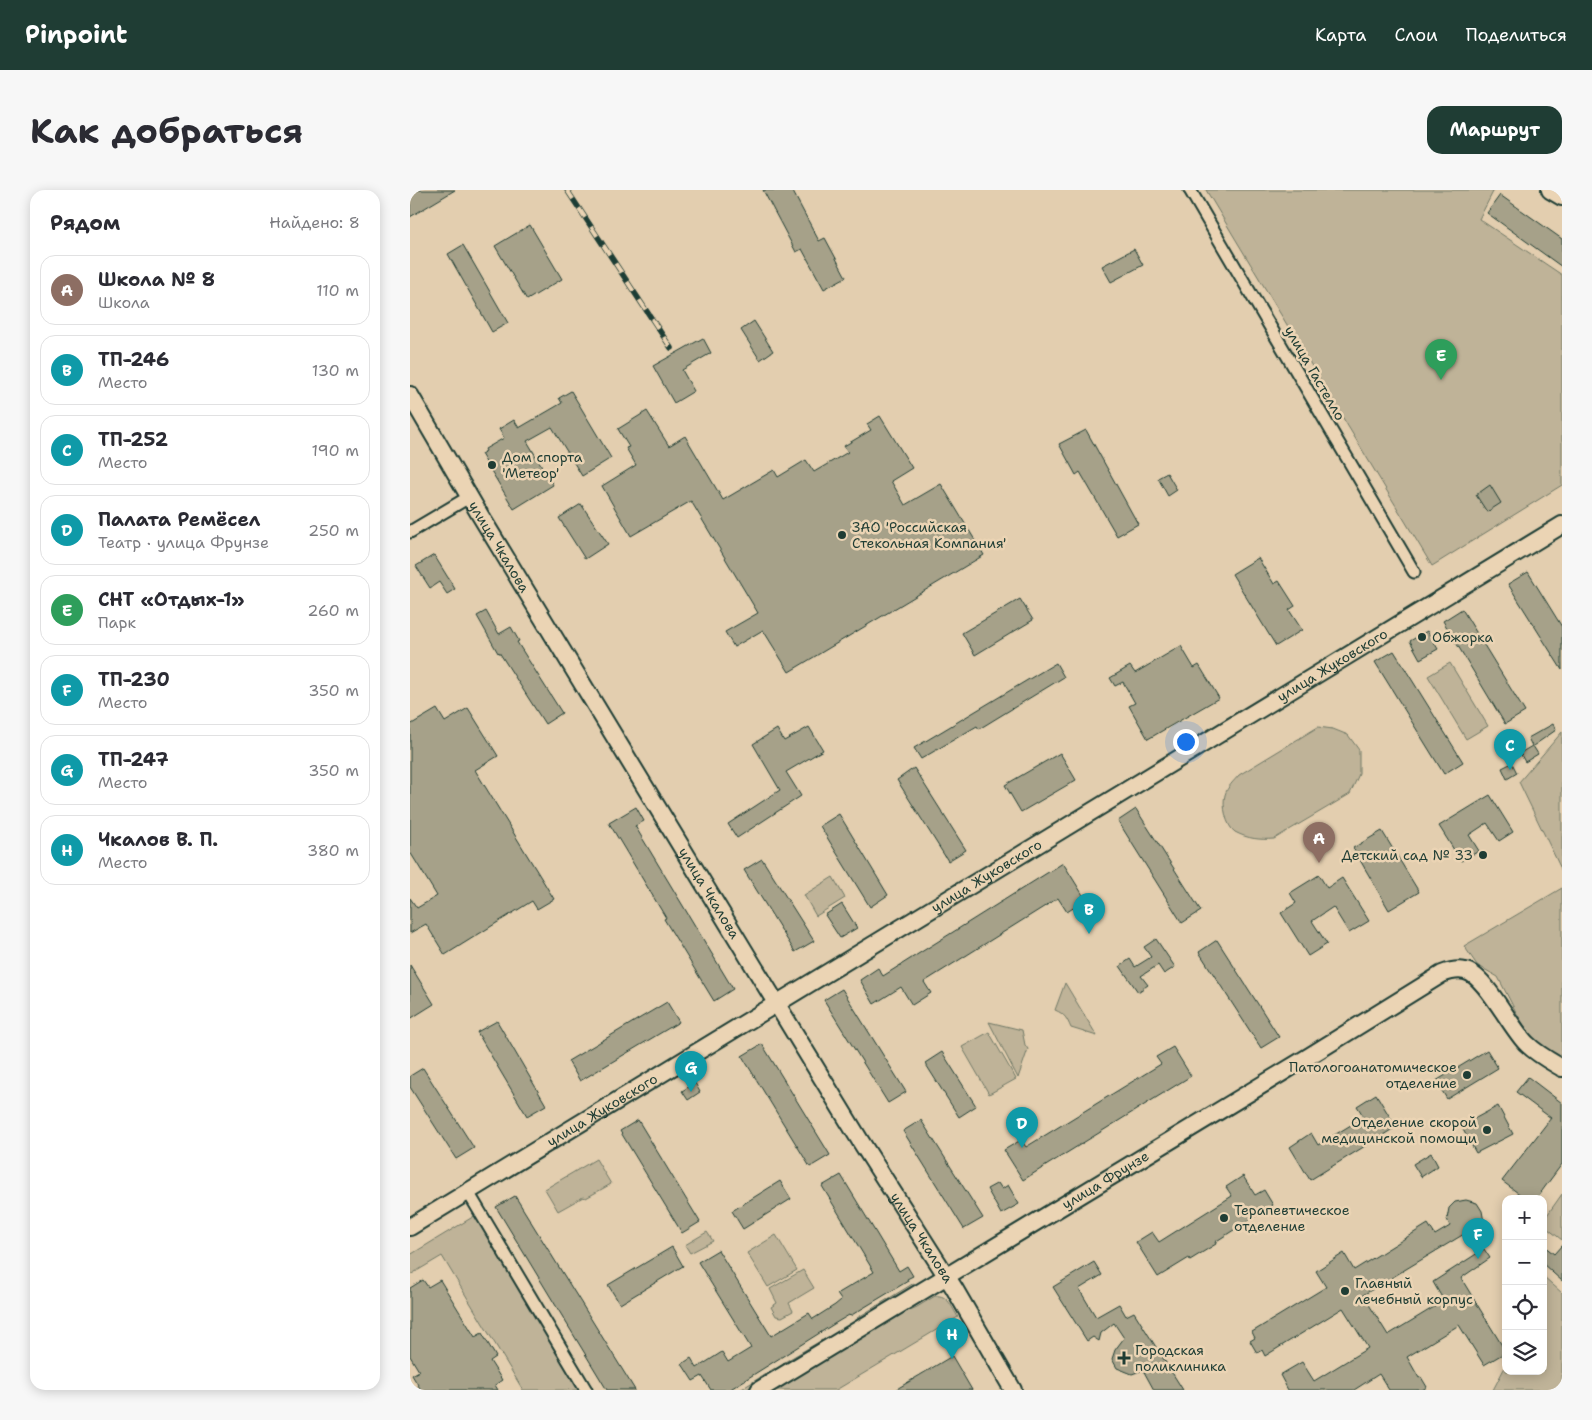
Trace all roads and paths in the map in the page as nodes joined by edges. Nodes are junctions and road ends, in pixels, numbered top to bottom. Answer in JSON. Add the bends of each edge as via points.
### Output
{"nodes":[{"id":1,"x":1190,"y":190,"type":"edge"},
{"id":2,"x":1550,"y":190,"type":"edge"},
{"id":3,"x":1562,"y":197,"type":"edge"},
{"id":4,"x":410,"y":395,"type":"edge"},
{"id":5,"x":469,"y":496,"type":"junction"},
{"id":6,"x":1562,"y":525,"type":"edge"},
{"id":7,"x":410,"y":532,"type":"edge"},
{"id":8,"x":1414,"y":572,"type":"dead end"},
{"id":9,"x":777,"y":1004,"type":"junction"},
{"id":10,"x":1562,"y":1068,"type":"edge"},
{"id":11,"x":468,"y":1192,"type":"junction"},
{"id":12,"x":410,"y":1227,"type":"edge"},
{"id":13,"x":947,"y":1276,"type":"junction"},
{"id":14,"x":586,"y":1390,"type":"edge"},
{"id":15,"x":759,"y":1390,"type":"edge"},
{"id":16,"x":1013,"y":1390,"type":"edge"}],
"edges":[{"from":1,"to":8,"type":"street","name":"улица Гастелло"},
{"from":2,"to":3,"type":"street"},
{"from":4,"to":5,"type":"street","name":"улица Чкалова"},
{"from":5,"to":7,"type":"street"},
{"from":5,"to":9,"type":"street","name":"улица Чкалова"},
{"from":6,"to":9,"type":"street","name":"улица Жуковского"},
{"from":9,"to":11,"type":"street","name":"улица Жуковского"},
{"from":9,"to":13,"type":"street","name":"улица Чкалова"},
{"from":10,"to":13,"type":"street","name":"улица Фрунзе","via":[[1526,1044],[1476,976],[1453,970]]},
{"from":11,"to":12,"type":"street","name":"улица Жуковского"},
{"from":11,"to":14,"type":"street"},
{"from":13,"to":15,"type":"street","name":"улица Фрунзе"},
{"from":13,"to":16,"type":"street","name":"улица Чкалова"}]}
